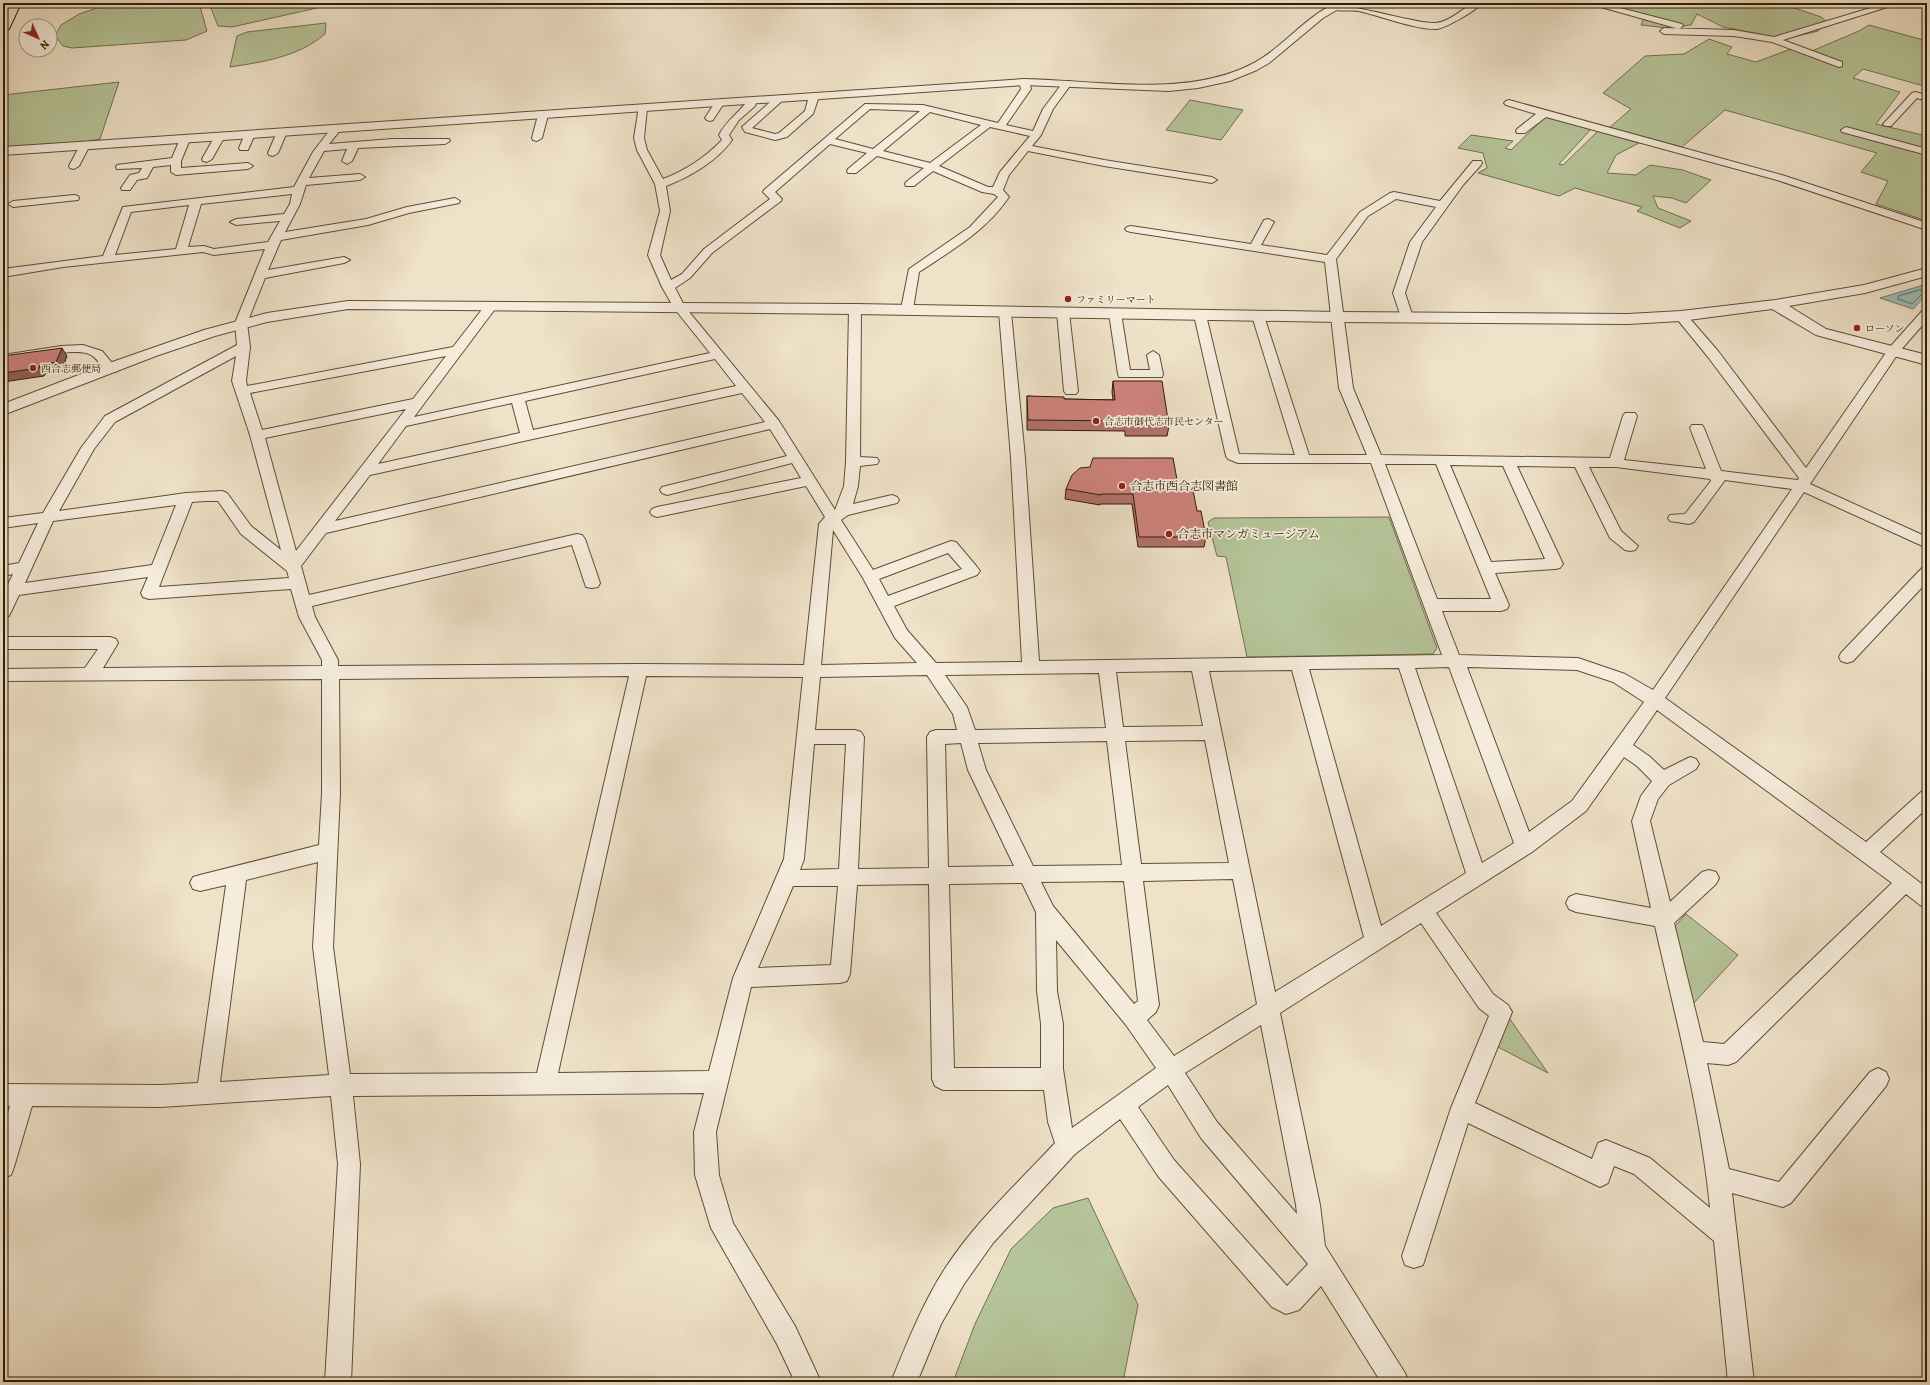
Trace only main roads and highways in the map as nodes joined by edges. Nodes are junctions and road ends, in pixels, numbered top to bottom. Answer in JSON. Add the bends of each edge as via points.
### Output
{"nodes":[{"id":1,"x":16,"y":3,"type":"edge"},
{"id":2,"x":3,"y":29,"type":"edge"}],
"edges":[{"from":1,"to":2,"type":"highway"}]}
